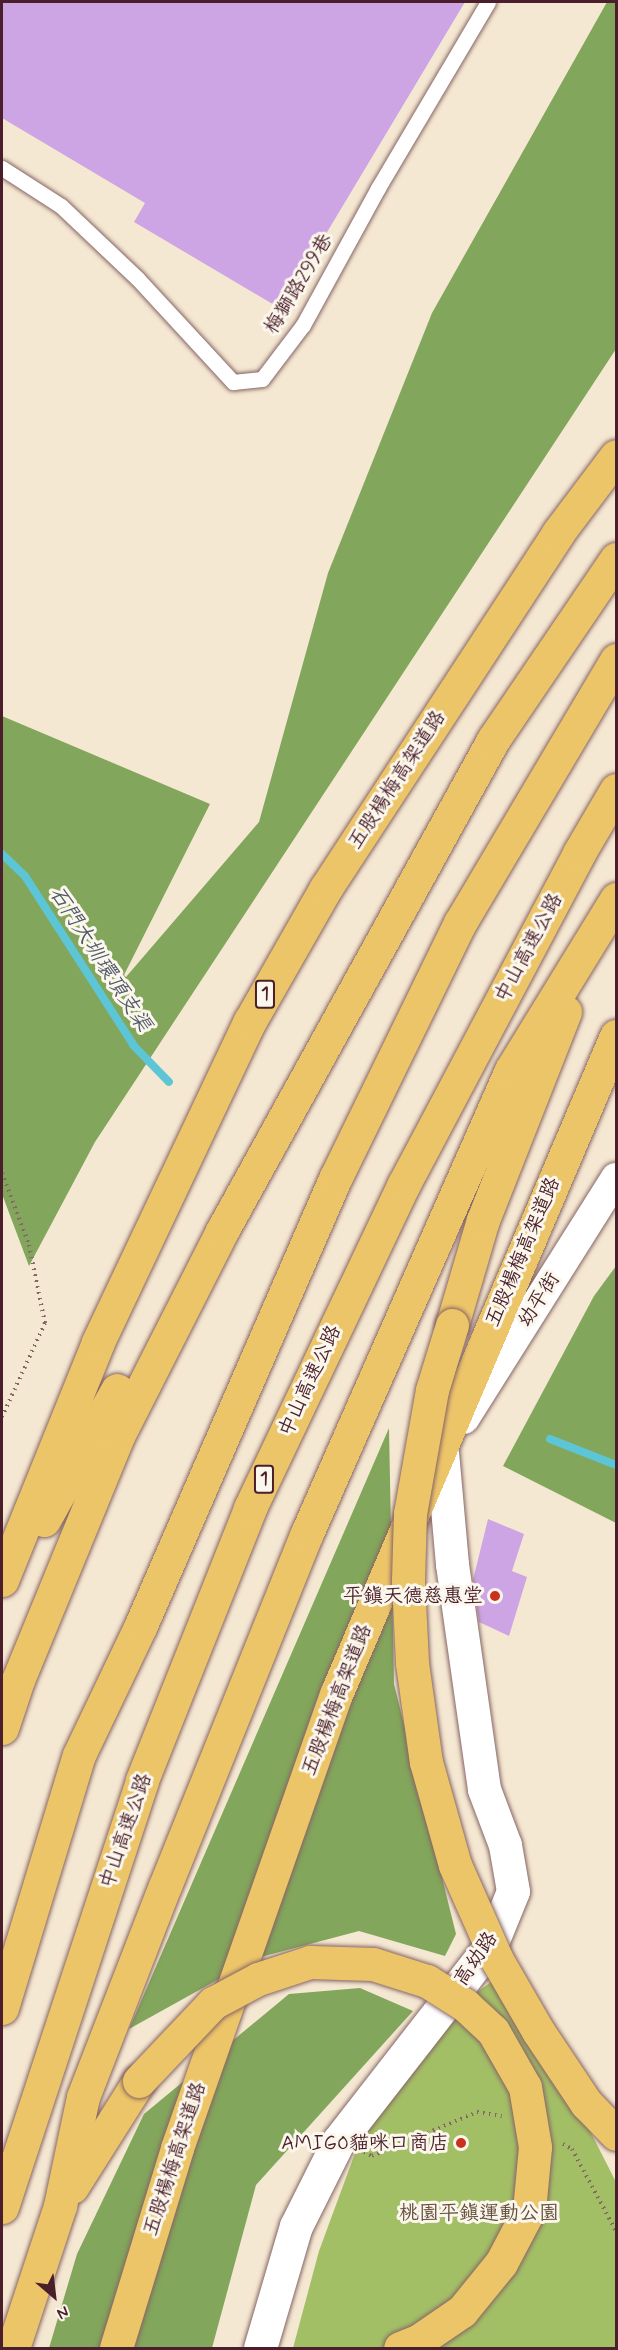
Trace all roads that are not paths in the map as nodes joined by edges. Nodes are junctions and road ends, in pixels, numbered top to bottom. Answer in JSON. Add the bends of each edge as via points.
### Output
{"nodes":[{"id":1,"x":488,"y":2,"type":"edge"},
{"id":2,"x":2,"y":168,"type":"edge"},
{"id":3,"x":616,"y":456,"type":"edge"},
{"id":4,"x":616,"y":559,"type":"edge"},
{"id":5,"x":616,"y":660,"type":"edge"},
{"id":6,"x":616,"y":790,"type":"edge"},
{"id":7,"x":616,"y":899,"type":"edge"},
{"id":8,"x":592,"y":943,"type":"junction"},
{"id":9,"x":616,"y":1036,"type":"edge"},
{"id":10,"x":319,"y":1052,"type":"junction"},
{"id":11,"x":616,"y":1178,"type":"edge"},
{"id":12,"x":442,"y":1453,"type":"joint"},
{"id":13,"x":2,"y":1580,"type":"edge"},
{"id":14,"x":2,"y":1585,"type":"edge"},
{"id":15,"x":2,"y":1728,"type":"edge"},
{"id":16,"x":2,"y":2008,"type":"edge"},
{"id":17,"x":616,"y":2134,"type":"edge"},
{"id":18,"x":60,"y":2206,"type":"junction"},
{"id":19,"x":2,"y":2207,"type":"edge"},
{"id":20,"x":13,"y":2349,"type":"edge"},
{"id":21,"x":116,"y":2349,"type":"edge"},
{"id":22,"x":260,"y":2349,"type":"edge"},
{"id":23,"x":400,"y":2349,"type":"edge"}],
"edges":[{"from":1,"to":2,"type":"lane","name":"梅獅路299巷","via":[[378,188],[303,325],[262,379],[233,382],[137,278],[61,206]]},
{"from":3,"to":13,"type":"highway","name":"五股楊梅高架道路","number":"1","via":[[558,533],[326,888],[250,1021],[98,1342]]},
{"from":4,"to":10,"type":"highway","via":[[493,741]]},
{"from":5,"to":16,"type":"highway","via":[[460,923],[336,1178],[146,1614],[80,1755]]},
{"from":6,"to":19,"type":"highway","name":"中山高速公路","number":"1","via":[[404,1184],[250,1508],[142,1780]]},
{"from":7,"to":8,"type":"highway"},
{"from":8,"to":17,"type":"highway","bridge":true,"via":[[483,1221],[432,1390],[410,1513],[408,1581],[412,1664],[426,1762],[455,1864],[497,1960],[538,2031],[586,2103]]},
{"from":8,"to":18,"type":"highway","via":[[511,1070],[308,1533],[83,2097]]},
{"from":9,"to":21,"type":"highway","name":"五股楊梅高架道路","bridge":true,"via":[[337,1692],[177,2148]]},
{"from":10,"to":14,"type":"highway","via":[[205,1223],[107,1409],[23,1557]]},
{"from":10,"to":15,"type":"highway","via":[[118,1436]]},
{"from":11,"to":12,"type":"street","name":"幼平街"},
{"from":12,"to":22,"type":"street","name":"高幼路","via":[[452,1564],[484,1789],[505,1845],[513,1890],[491,1945],[339,2140],[296,2226]]},
{"from":18,"to":20,"type":"highway"},
{"from":18,"to":23,"type":"highway","bridge":true,"via":[[139,2081],[213,2003],[258,1979],[310,1962],[373,1964],[427,1981],[465,2005],[493,2031],[525,2086],[534,2147],[529,2210],[501,2263],[462,2311]]}]}
